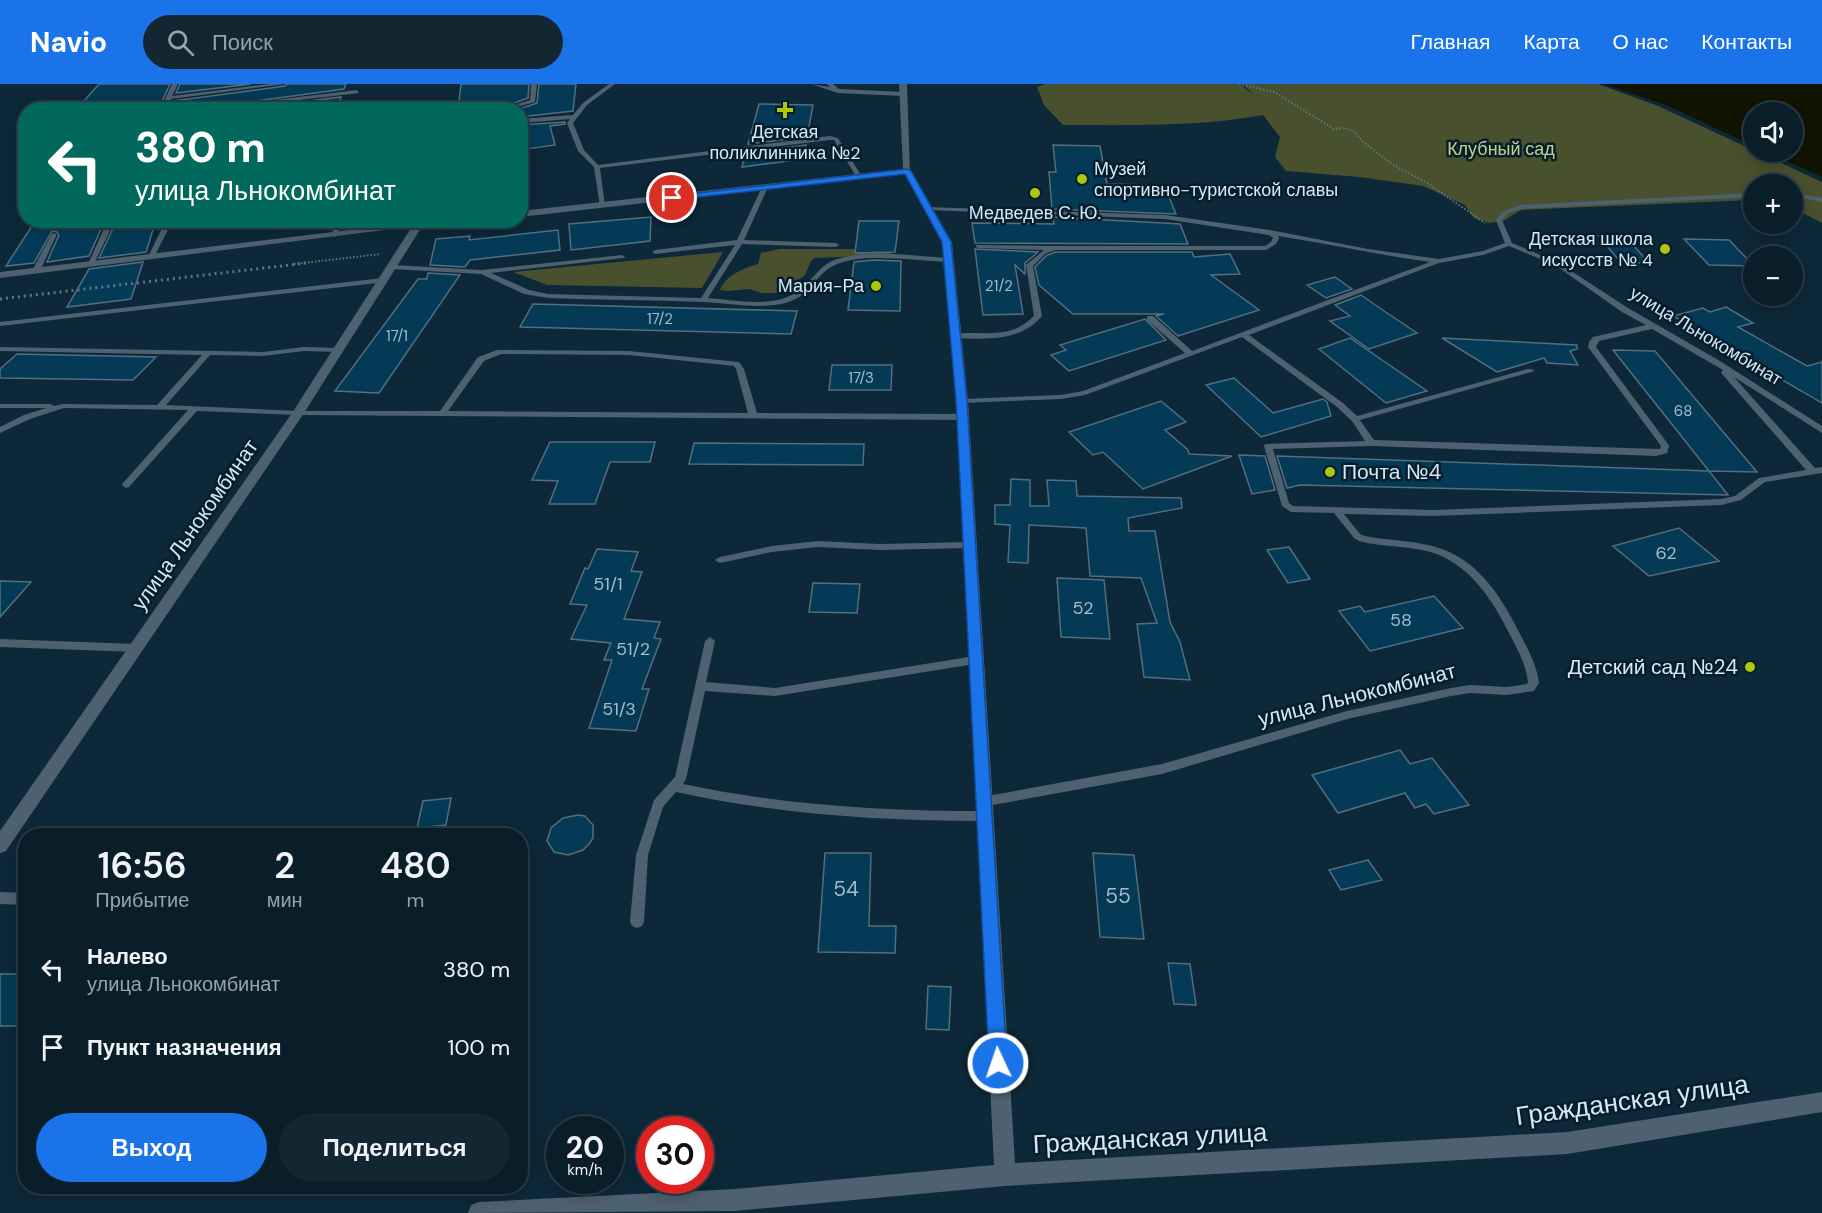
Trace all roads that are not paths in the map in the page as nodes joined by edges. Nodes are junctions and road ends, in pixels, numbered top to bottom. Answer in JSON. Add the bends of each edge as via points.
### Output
{"nodes":[{"id":1,"x":175,"y":84,"type":"edge"},
{"id":2,"x":282,"y":84,"type":"edge"},
{"id":3,"x":534,"y":84,"type":"edge"},
{"id":4,"x":612,"y":84,"type":"edge"},
{"id":5,"x":814,"y":84,"type":"edge"},
{"id":6,"x":830,"y":84,"type":"edge"},
{"id":7,"x":903,"y":84,"type":"edge"},
{"id":8,"x":838,"y":91,"type":"junction"},
{"id":9,"x":357,"y":92,"type":"dead end"},
{"id":10,"x":903,"y":94,"type":"junction"},
{"id":11,"x":168,"y":98,"type":"junction"},
{"id":12,"x":166,"y":102,"type":"edge"},
{"id":13,"x":266,"y":102,"type":"edge"},
{"id":14,"x":528,"y":102,"type":"edge"},
{"id":15,"x":574,"y":117,"type":"junction"},
{"id":16,"x":528,"y":120,"type":"edge"},
{"id":17,"x":597,"y":166,"type":"junction"},
{"id":18,"x":907,"y":171,"type":"junction"},
{"id":19,"x":859,"y":177,"type":"junction"},
{"id":20,"x":765,"y":188,"type":"junction"},
{"id":21,"x":1743,"y":196,"type":"edge"},
{"id":22,"x":1803,"y":196,"type":"edge"},
{"id":23,"x":1822,"y":200,"type":"edge"},
{"id":24,"x":602,"y":206,"type":"junction"},
{"id":25,"x":928,"y":208,"type":"junction"},
{"id":26,"x":528,"y":213,"type":"edge"},
{"id":27,"x":108,"y":228,"type":"edge"},
{"id":28,"x":166,"y":228,"type":"edge"},
{"id":29,"x":336,"y":228,"type":"edge"},
{"id":30,"x":393,"y":228,"type":"edge"},
{"id":31,"x":416,"y":228,"type":"edge"},
{"id":32,"x":1270,"y":232,"type":"junction"},
{"id":33,"x":54,"y":234,"type":"dead end"},
{"id":34,"x":335,"y":235,"type":"junction"},
{"id":35,"x":1508,"y":240,"type":"junction"},
{"id":36,"x":740,"y":243,"type":"junction"},
{"id":37,"x":836,"y":245,"type":"dead end"},
{"id":38,"x":978,"y":246,"type":"dead end"},
{"id":39,"x":1054,"y":248,"type":"junction"},
{"id":40,"x":655,"y":252,"type":"dead end"},
{"id":41,"x":622,"y":256,"type":"dead end"},
{"id":42,"x":151,"y":257,"type":"junction"},
{"id":43,"x":948,"y":260,"type":"junction"},
{"id":44,"x":1437,"y":262,"type":"junction"},
{"id":45,"x":91,"y":264,"type":"junction"},
{"id":46,"x":392,"y":267,"type":"junction"},
{"id":47,"x":36,"y":271,"type":"junction"},
{"id":48,"x":482,"y":272,"type":"junction"},
{"id":49,"x":0,"y":275,"type":"edge"},
{"id":50,"x":383,"y":280,"type":"junction"},
{"id":51,"x":703,"y":300,"type":"junction"},
{"id":52,"x":1150,"y":318,"type":"dead end"},
{"id":53,"x":0,"y":324,"type":"edge"},
{"id":54,"x":1653,"y":326,"type":"junction"},
{"id":55,"x":1243,"y":334,"type":"junction"},
{"id":56,"x":956,"y":336,"type":"junction"},
{"id":57,"x":0,"y":349,"type":"edge"},
{"id":58,"x":339,"y":350,"type":"junction"},
{"id":59,"x":208,"y":353,"type":"junction"},
{"id":60,"x":1191,"y":354,"type":"junction"},
{"id":61,"x":1717,"y":363,"type":"junction"},
{"id":62,"x":1531,"y":371,"type":"dead end"},
{"id":63,"x":0,"y":406,"type":"edge"},
{"id":64,"x":63,"y":406,"type":"junction"},
{"id":65,"x":159,"y":408,"type":"junction"},
{"id":66,"x":195,"y":408,"type":"junction"},
{"id":67,"x":962,"y":409,"type":"junction"},
{"id":68,"x":298,"y":413,"type":"junction"},
{"id":69,"x":442,"y":414,"type":"junction"},
{"id":70,"x":753,"y":415,"type":"junction"},
{"id":71,"x":1355,"y":419,"type":"junction"},
{"id":72,"x":0,"y":430,"type":"edge"},
{"id":73,"x":1822,"y":430,"type":"edge"},
{"id":74,"x":1371,"y":443,"type":"junction"},
{"id":75,"x":1817,"y":471,"type":"edge"},
{"id":76,"x":126,"y":485,"type":"dead end"},
{"id":77,"x":1338,"y":512,"type":"junction"},
{"id":78,"x":969,"y":545,"type":"junction"},
{"id":79,"x":720,"y":560,"type":"dead end"},
{"id":80,"x":710,"y":641,"type":"dead end"},
{"id":81,"x":0,"y":643,"type":"edge"},
{"id":82,"x":136,"y":648,"type":"junction"},
{"id":83,"x":975,"y":660,"type":"junction"},
{"id":84,"x":699,"y":686,"type":"junction"},
{"id":85,"x":675,"y":788,"type":"junction"},
{"id":86,"x":983,"y":809,"type":"junction"},
{"id":87,"x":0,"y":845,"type":"edge"},
{"id":88,"x":0,"y":898,"type":"edge"},
{"id":89,"x":18,"y":899,"type":"edge"},
{"id":90,"x":638,"y":922,"type":"dead end"},
{"id":91,"x":1822,"y":1102,"type":"edge"},
{"id":92,"x":1005,"y":1175,"type":"junction"},
{"id":93,"x":736,"y":1207,"type":"edge"},
{"id":94,"x":479,"y":1213,"type":"edge"}],
"edges":[{"from":1,"to":11,"type":"lane"},
{"from":2,"to":11,"type":"lane"},
{"from":3,"to":14,"type":"lane","via":[[533,101]]},
{"from":4,"to":15,"type":"lane"},
{"from":5,"to":8,"type":"lane"},
{"from":6,"to":8,"type":"lane"},
{"from":7,"to":10,"type":"street"},
{"from":8,"to":10,"type":"lane"},
{"from":9,"to":13,"type":"lane"},
{"from":10,"to":18,"type":"street"},
{"from":11,"to":12,"type":"lane"},
{"from":15,"to":16,"type":"lane"},
{"from":15,"to":17,"type":"lane","via":[[570,123],[581,151]]},
{"from":17,"to":19,"type":"lane","via":[[830,138],[836,139]]},
{"from":17,"to":24,"type":"lane"},
{"from":18,"to":19,"type":"street"},
{"from":18,"to":25,"type":"street"},
{"from":19,"to":20,"type":"street"},
{"from":20,"to":24,"type":"street"},
{"from":20,"to":36,"type":"lane"},
{"from":21,"to":35,"type":"lane","via":[[1520,207],[1506,212],[1499,220]]},
{"from":22,"to":23,"type":"lane"},
{"from":24,"to":26,"type":"street"},
{"from":25,"to":32,"type":"lane","via":[[1164,217]]},
{"from":25,"to":43,"type":"street","via":[[947,242]]},
{"from":27,"to":45,"type":"lane"},
{"from":28,"to":42,"type":"lane"},
{"from":29,"to":34,"type":"lane"},
{"from":30,"to":34,"type":"street"},
{"from":31,"to":46,"type":"street","name":"улица Льнокомбинат"},
{"from":32,"to":39,"type":"lane","via":[[1275,243],[1266,248]]},
{"from":32,"to":44,"type":"lane"},
{"from":33,"to":47,"type":"lane"},
{"from":34,"to":42,"type":"street"},
{"from":35,"to":44,"type":"lane","via":[[1491,252]]},
{"from":35,"to":54,"type":"lane","name":"улица Льнокомбинат","via":[[1557,264]]},
{"from":36,"to":37,"type":"lane"},
{"from":36,"to":40,"type":"lane"},
{"from":36,"to":51,"type":"lane"},
{"from":38,"to":39,"type":"lane"},
{"from":39,"to":56,"type":"lane","via":[[1029,265],[1038,316],[1033,323],[1004,336]]},
{"from":41,"to":48,"type":"lane"},
{"from":42,"to":45,"type":"street"},
{"from":43,"to":51,"type":"lane","via":[[850,258],[827,265],[803,292],[789,301]]},
{"from":43,"to":56,"type":"street"},
{"from":44,"to":55,"type":"lane"},
{"from":45,"to":47,"type":"street"},
{"from":46,"to":48,"type":"lane"},
{"from":46,"to":50,"type":"street","name":"улица Льнокомбинат"},
{"from":47,"to":49,"type":"street"},
{"from":48,"to":51,"type":"lane","via":[[534,294]]},
{"from":50,"to":53,"type":"lane"},
{"from":50,"to":58,"type":"street","name":"улица Льнокомбинат"},
{"from":52,"to":60,"type":"lane"},
{"from":54,"to":61,"type":"lane","name":"улица Льнокомбинат"},
{"from":54,"to":74,"type":"lane","via":[[1596,339],[1592,346],[1665,446],[1664,451]]},
{"from":55,"to":60,"type":"lane"},
{"from":55,"to":71,"type":"lane"},
{"from":56,"to":67,"type":"street"},
{"from":57,"to":59,"type":"lane"},
{"from":58,"to":59,"type":"lane"},
{"from":58,"to":68,"type":"street","name":"улица Льнокомбинат"},
{"from":59,"to":65,"type":"lane"},
{"from":60,"to":67,"type":"lane","via":[[1084,393]]},
{"from":61,"to":73,"type":"lane","name":"улица Льнокомбинат"},
{"from":61,"to":75,"type":"lane"},
{"from":62,"to":71,"type":"lane"},
{"from":63,"to":64,"type":"lane"},
{"from":64,"to":65,"type":"lane"},
{"from":64,"to":72,"type":"lane"},
{"from":65,"to":66,"type":"lane"},
{"from":66,"to":68,"type":"lane"},
{"from":66,"to":76,"type":"lane"},
{"from":67,"to":70,"type":"lane"},
{"from":67,"to":78,"type":"street"},
{"from":68,"to":69,"type":"lane"},
{"from":68,"to":82,"type":"street","name":"улица Льнокомбинат"},
{"from":69,"to":70,"type":"lane"},
{"from":69,"to":70,"type":"lane","via":[[481,359],[500,352],[629,353],[736,364]]},
{"from":71,"to":74,"type":"lane"},
{"from":74,"to":77,"type":"lane","via":[[1268,446],[1286,507]]},
{"from":75,"to":77,"type":"lane","via":[[1762,480],[1738,498],[1721,502],[1433,513]]},
{"from":77,"to":86,"type":"lane","name":"улица Льнокомбинат","via":[[1362,539],[1438,551],[1467,567],[1487,585],[1502,606],[1531,666],[1534,683],[1530,688],[1451,692],[1347,715],[1162,769]]},
{"from":78,"to":79,"type":"lane","via":[[818,544]]},
{"from":78,"to":83,"type":"street"},
{"from":80,"to":84,"type":"lane"},
{"from":81,"to":82,"type":"lane"},
{"from":82,"to":87,"type":"street","name":"улица Льнокомбинат"},
{"from":83,"to":84,"type":"lane","via":[[776,692]]},
{"from":83,"to":86,"type":"street"},
{"from":84,"to":85,"type":"lane"},
{"from":85,"to":86,"type":"lane","via":[[754,804],[915,816]]},
{"from":85,"to":90,"type":"lane","via":[[658,804],[642,855]]},
{"from":86,"to":92,"type":"street"},
{"from":88,"to":89,"type":"lane"},
{"from":91,"to":92,"type":"street","name":"Гражданская улица","via":[[1567,1143]]},
{"from":92,"to":93,"type":"street","name":"Гражданская улица"},
{"from":93,"to":94,"type":"street","name":"Гражданская улица"}]}
